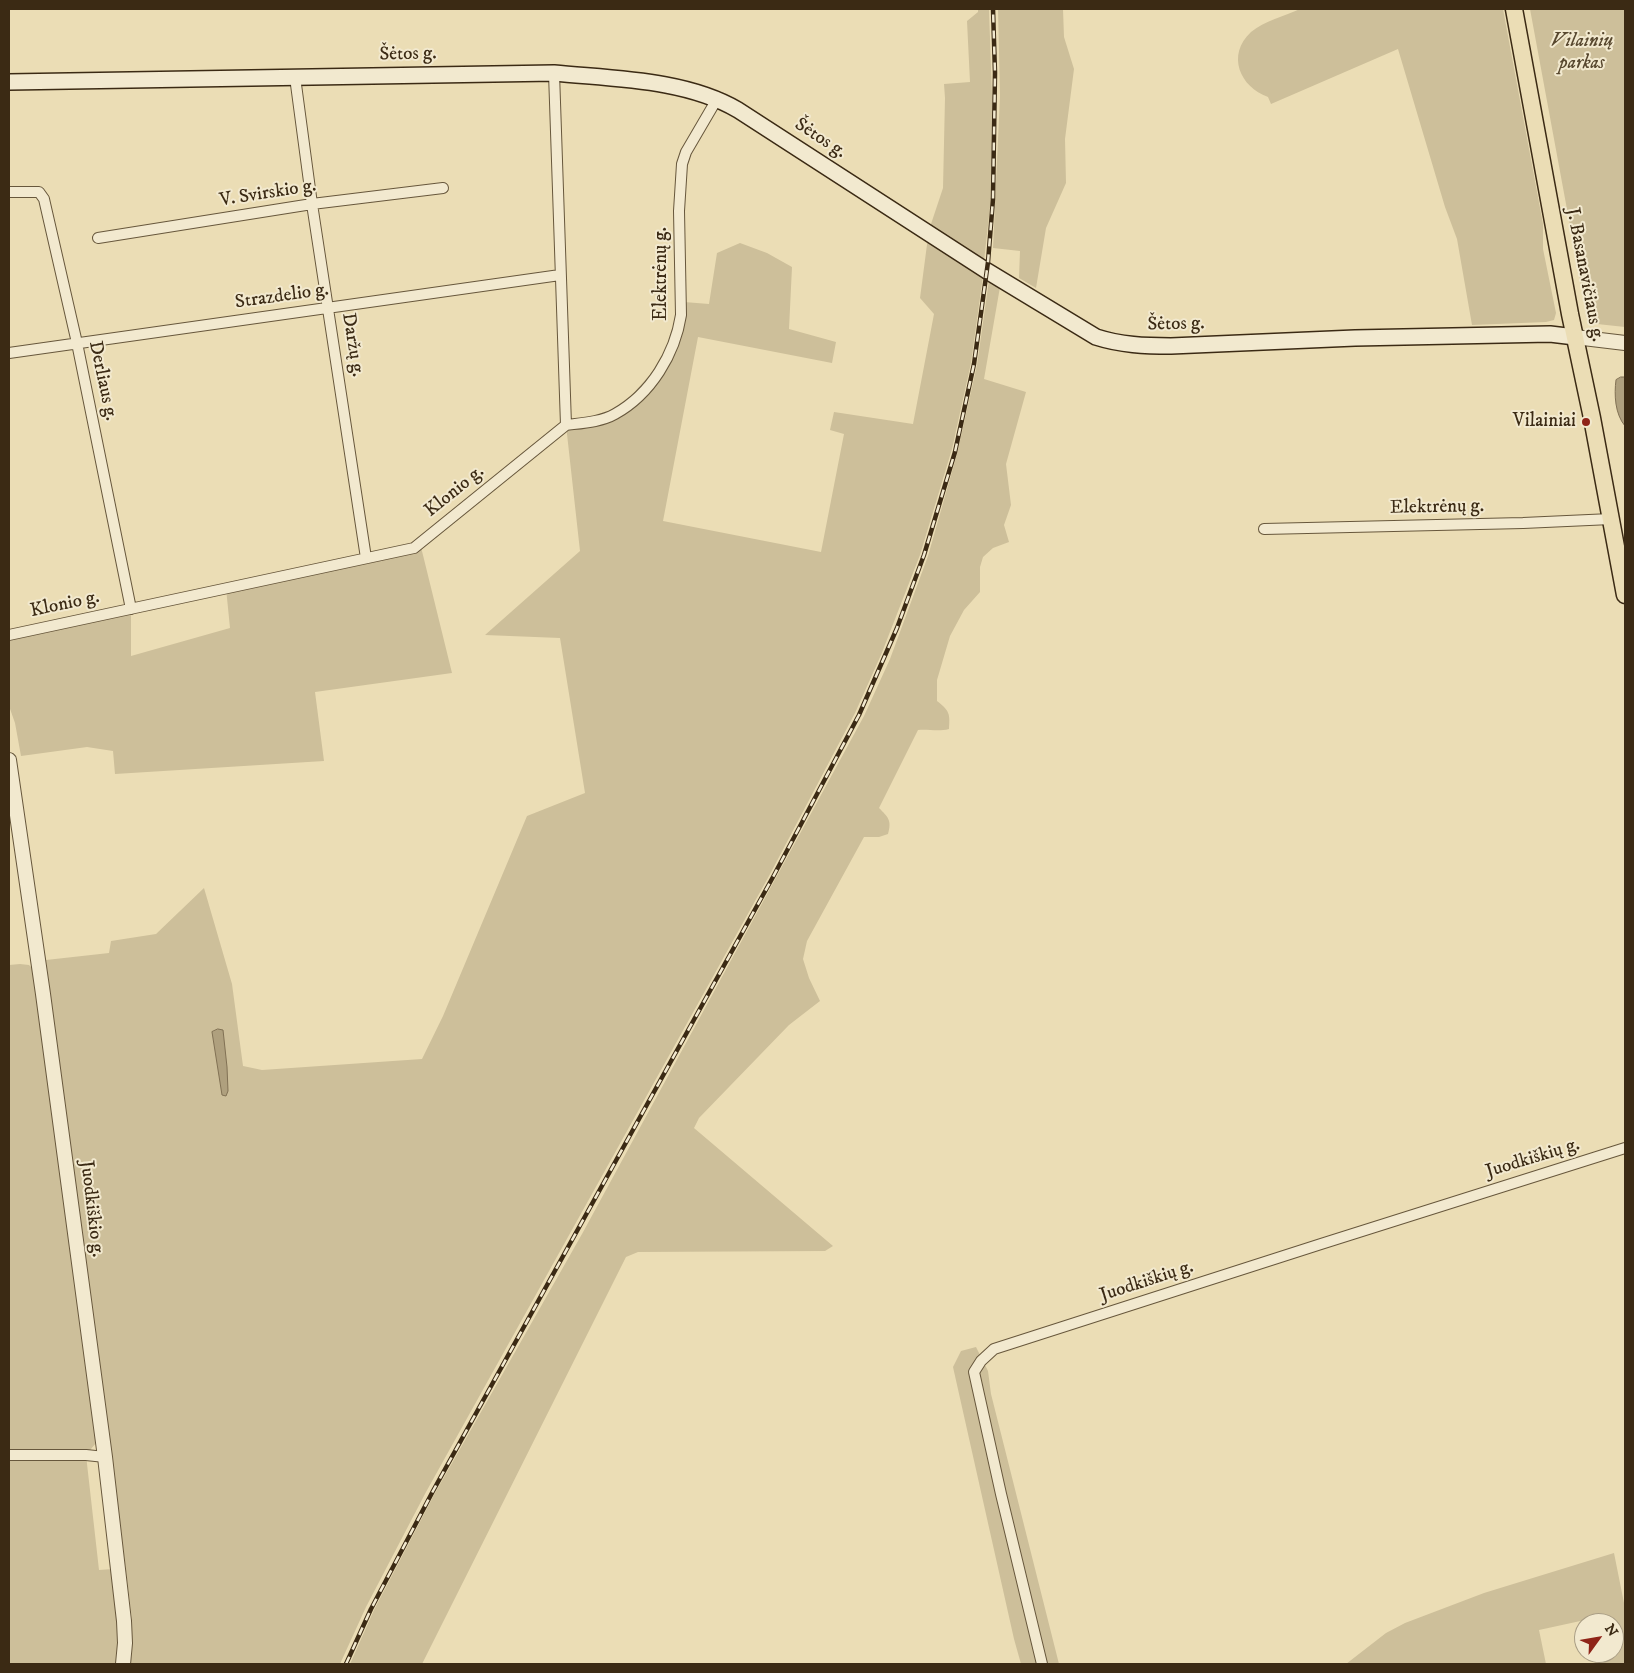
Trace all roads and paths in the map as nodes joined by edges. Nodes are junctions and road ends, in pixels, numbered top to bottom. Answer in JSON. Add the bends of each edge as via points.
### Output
{"nodes":[{"id":1,"x":1514,"y":9,"type":"edge"},
{"id":2,"x":554,"y":73,"type":"junction"},
{"id":3,"x":295,"y":77,"type":"junction"},
{"id":4,"x":9,"y":82,"type":"edge"},
{"id":5,"x":717,"y":99,"type":"junction"},
{"id":6,"x":443,"y":188,"type":"dead end"},
{"id":7,"x":9,"y":192,"type":"edge"},
{"id":8,"x":312,"y":204,"type":"junction"},
{"id":9,"x":98,"y":238,"type":"dead end"},
{"id":10,"x":560,"y":276,"type":"junction"},
{"id":11,"x":328,"y":308,"type":"junction"},
{"id":12,"x":1575,"y":337,"type":"junction"},
{"id":13,"x":77,"y":343,"type":"junction"},
{"id":14,"x":1625,"y":343,"type":"edge"},
{"id":15,"x":9,"y":353,"type":"edge"},
{"id":16,"x":566,"y":426,"type":"junction"},
{"id":17,"x":1611,"y":519,"type":"junction"},
{"id":18,"x":1264,"y":529,"type":"dead end"},
{"id":19,"x":366,"y":558,"type":"junction"},
{"id":20,"x":1625,"y":596,"type":"edge"},
{"id":21,"x":131,"y":609,"type":"junction"},
{"id":22,"x":9,"y":635,"type":"edge"},
{"id":23,"x":9,"y":760,"type":"edge"},
{"id":24,"x":1625,"y":1148,"type":"edge"},
{"id":25,"x":9,"y":1455,"type":"edge"},
{"id":26,"x":105,"y":1457,"type":"junction"},
{"id":27,"x":123,"y":1664,"type":"edge"},
{"id":28,"x":1042,"y":1664,"type":"edge"}],
"edges":[{"from":1,"to":12,"type":"main road","name":"J. Basanavičiaus g."},
{"from":2,"to":3,"type":"main road","name":"Šėtos g."},
{"from":2,"to":5,"type":"main road","name":"Šėtos g.","via":[[629,80]]},
{"from":2,"to":10,"type":"street"},
{"from":3,"to":4,"type":"main road","name":"Šėtos g."},
{"from":3,"to":8,"type":"street","name":"Daržų g."},
{"from":5,"to":12,"type":"main road","name":"Šėtos g.","via":[[986,271],[1110,342],[1163,346],[1355,338],[1550,334]]},
{"from":5,"to":16,"type":"street","name":"Elektrėnų g.","via":[[682,164],[679,211],[681,314],[671,351],[659,372],[631,403],[614,415]]},
{"from":6,"to":8,"type":"street","name":"V. Svirskio g."},
{"from":7,"to":13,"type":"street","name":"Derliaus g.","via":[[36,191],[42,194]]},
{"from":8,"to":9,"type":"street","name":"V. Svirskio g."},
{"from":8,"to":11,"type":"street","name":"Daržų g."},
{"from":10,"to":11,"type":"street","name":"Strazdelio g."},
{"from":10,"to":16,"type":"street"},
{"from":11,"to":13,"type":"street","name":"Strazdelio g."},
{"from":11,"to":19,"type":"street","name":"Daržų g."},
{"from":12,"to":14,"type":"street"},
{"from":12,"to":17,"type":"main road","name":"J. Basanavičiaus g."},
{"from":13,"to":15,"type":"street","name":"Strazdelio g."},
{"from":13,"to":21,"type":"street","name":"Derliaus g."},
{"from":16,"to":19,"type":"street","name":"Klonio g.","via":[[414,548]]},
{"from":17,"to":18,"type":"street","name":"Elektrėnų g."},
{"from":17,"to":20,"type":"main road","name":"J. Basanavičiaus g."},
{"from":19,"to":21,"type":"street","name":"Klonio g."},
{"from":21,"to":22,"type":"street","name":"Klonio g."},
{"from":23,"to":26,"type":"street","name":"Juodkiškio g."},
{"from":24,"to":28,"type":"street","name":"Juodkiškių g.","via":[[994,1349],[980,1361],[974,1372]]},
{"from":25,"to":26,"type":"street"},
{"from":26,"to":27,"type":"street","name":"Juodkiškio g.","via":[[124,1621]]}]}
